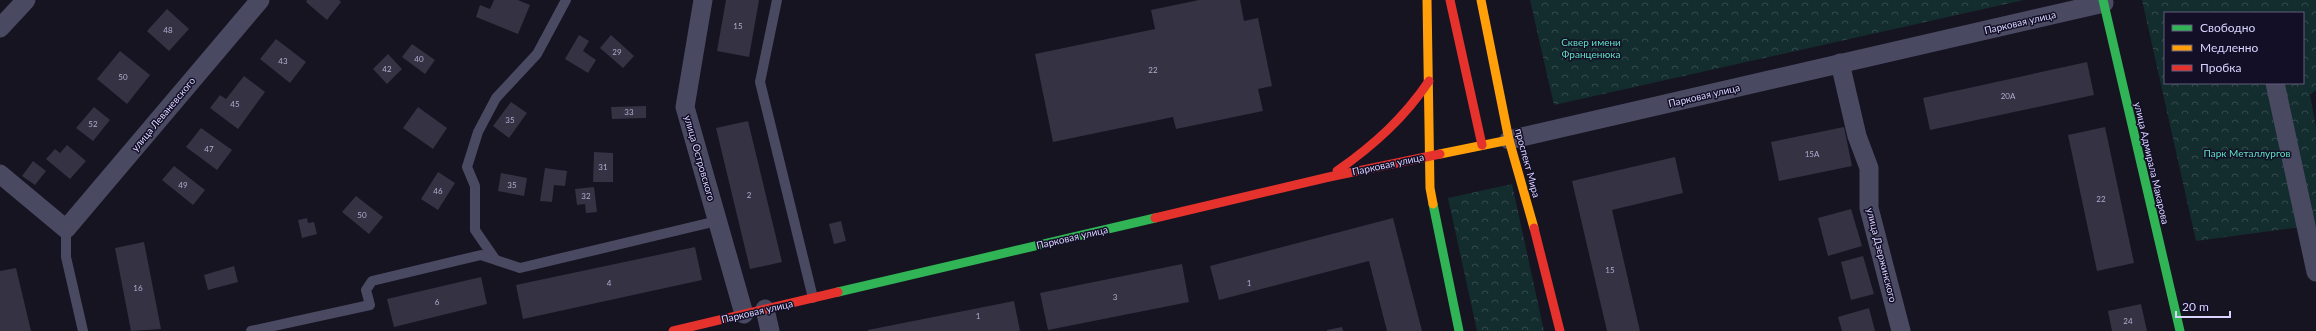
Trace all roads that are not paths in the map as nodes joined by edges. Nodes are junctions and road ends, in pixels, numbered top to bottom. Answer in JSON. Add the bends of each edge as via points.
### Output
{"nodes":[{"id":1,"x":26,"y":0,"type":"edge"},
{"id":2,"x":260,"y":0,"type":"edge"},
{"id":3,"x":566,"y":0,"type":"edge"},
{"id":4,"x":703,"y":0,"type":"edge"},
{"id":5,"x":777,"y":0,"type":"edge"},
{"id":6,"x":1428,"y":0,"type":"edge"},
{"id":7,"x":1450,"y":0,"type":"edge"},
{"id":8,"x":1481,"y":0,"type":"edge"},
{"id":9,"x":2104,"y":1,"type":"edge"},
{"id":10,"x":0,"y":28,"type":"edge"},
{"id":11,"x":1840,"y":63,"type":"junction"},
{"id":12,"x":1429,"y":81,"type":"junction"},
{"id":13,"x":2275,"y":84,"type":"edge"},
{"id":14,"x":1509,"y":140,"type":"junction"},
{"id":15,"x":1482,"y":145,"type":"junction"},
{"id":16,"x":1430,"y":155,"type":"junction"},
{"id":17,"x":0,"y":174,"type":"edge"},
{"id":18,"x":1329,"y":177,"type":"junction"},
{"id":19,"x":717,"y":221,"type":"junction"},
{"id":20,"x":66,"y":229,"type":"junction"},
{"id":21,"x":494,"y":259,"type":"junction"},
{"id":22,"x":2316,"y":272,"type":"edge"},
{"id":23,"x":813,"y":298,"type":"junction"},
{"id":24,"x":765,"y":309,"type":"junction"},
{"id":25,"x":744,"y":314,"type":"junction"},
{"id":26,"x":83,"y":331,"type":"edge"},
{"id":27,"x":251,"y":331,"type":"edge"},
{"id":28,"x":673,"y":331,"type":"edge"},
{"id":29,"x":770,"y":331,"type":"edge"},
{"id":30,"x":1459,"y":331,"type":"edge"},
{"id":31,"x":1560,"y":331,"type":"edge"},
{"id":32,"x":1901,"y":331,"type":"edge"},
{"id":33,"x":2180,"y":331,"type":"edge"}],
"edges":[{"from":1,"to":10,"type":"street"},
{"from":2,"to":20,"type":"street","name":"улица Леваневского"},
{"from":3,"to":21,"type":"lane","via":[[536,54],[496,98],[478,132],[467,167],[475,186],[475,230]]},
{"from":4,"to":19,"type":"street","name":"улица Островского","via":[[685,107]]},
{"from":5,"to":23,"type":"lane","via":[[760,82]]},
{"from":6,"to":12,"type":"main road"},
{"from":7,"to":15,"type":"main road"},
{"from":8,"to":14,"type":"main road","name":"проспект Мира"},
{"from":9,"to":11,"type":"street","name":"Парковая улица"},
{"from":9,"to":33,"type":"main road","name":"улица Адмирала Макарова"},
{"from":11,"to":14,"type":"street","name":"Парковая улица"},
{"from":11,"to":32,"type":"street","name":"улица Дзержинского","via":[[1857,136],[1869,168],[1869,208]]},
{"from":12,"to":16,"type":"main road"},
{"from":12,"to":18,"type":"main road","via":[[1410,110],[1388,134]]},
{"from":13,"to":22,"type":"street"},
{"from":14,"to":15,"type":"main road","name":"Парковая улица"},
{"from":14,"to":31,"type":"main road","name":"проспект Мира"},
{"from":15,"to":16,"type":"main road","name":"Парковая улица"},
{"from":16,"to":18,"type":"main road","name":"Парковая улица"},
{"from":16,"to":30,"type":"main road","via":[[1430,188]]},
{"from":17,"to":20,"type":"street"},
{"from":18,"to":23,"type":"main road","name":"Парковая улица"},
{"from":19,"to":21,"type":"lane","via":[[520,268]]},
{"from":19,"to":25,"type":"street","name":"улица Островского"},
{"from":20,"to":26,"type":"lane","via":[[66,257]]},
{"from":21,"to":27,"type":"lane","via":[[481,255],[372,281],[366,290],[370,305]]},
{"from":23,"to":24,"type":"main road","name":"Парковая улица"},
{"from":24,"to":25,"type":"main road","name":"Парковая улица"},
{"from":24,"to":29,"type":"street"},
{"from":25,"to":28,"type":"main road","name":"Парковая улица"}]}
